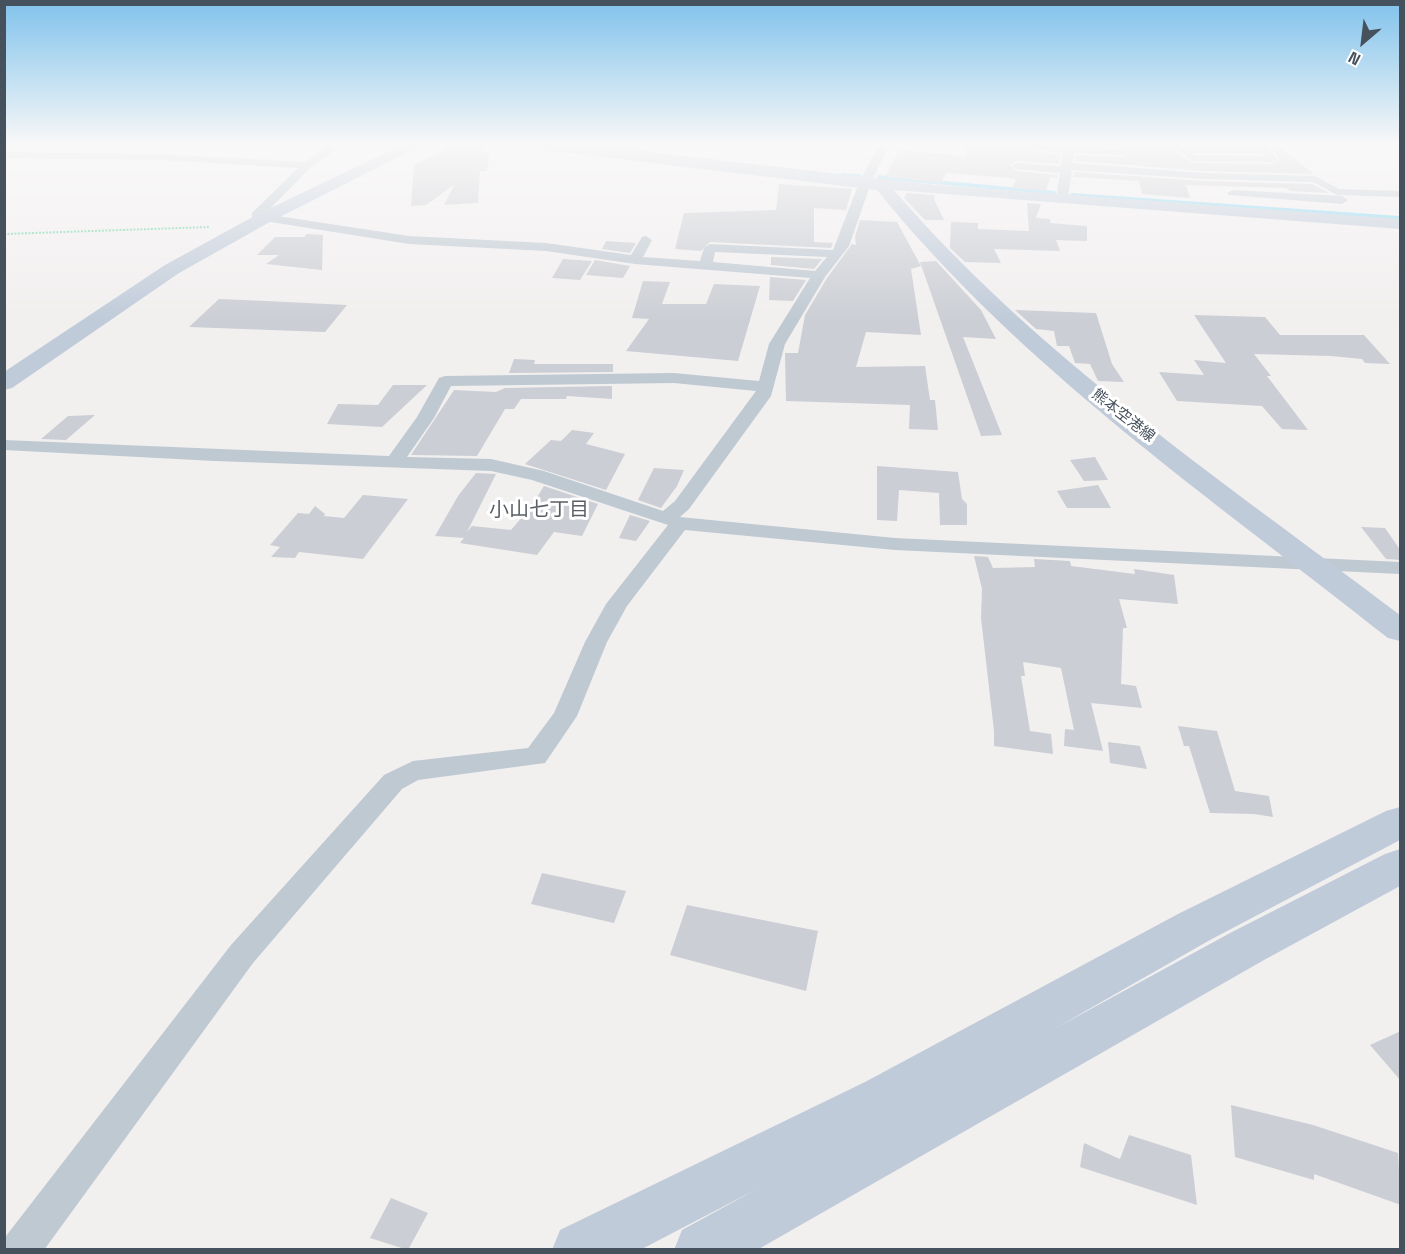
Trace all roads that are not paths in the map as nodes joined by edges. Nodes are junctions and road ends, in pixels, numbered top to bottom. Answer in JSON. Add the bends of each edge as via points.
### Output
{"nodes":[{"id":1,"x":269,"y":204,"type":"edge"},
{"id":2,"x":296,"y":204,"type":"edge"},
{"id":3,"x":857,"y":204,"type":"edge"},
{"id":4,"x":897,"y":204,"type":"edge"},
{"id":5,"x":1123,"y":204,"type":"edge"},
{"id":6,"x":258,"y":222,"type":"junction"},
{"id":7,"x":1401,"y":224,"type":"edge"},
{"id":8,"x":646,"y":240,"type":"dead end"},
{"id":9,"x":838,"y":254,"type":"junction"},
{"id":10,"x":635,"y":260,"type":"junction"},
{"id":11,"x":705,"y":266,"type":"junction"},
{"id":12,"x":819,"y":275,"type":"junction"},
{"id":13,"x":4,"y":383,"type":"edge"},
{"id":14,"x":766,"y":387,"type":"junction"},
{"id":15,"x":4,"y":445,"type":"edge"},
{"id":16,"x":396,"y":459,"type":"junction"},
{"id":17,"x":674,"y":520,"type":"junction"},
{"id":18,"x":1314,"y":565,"type":"junction"},
{"id":19,"x":1401,"y":568,"type":"edge"},
{"id":20,"x":1401,"y":631,"type":"edge"},
{"id":21,"x":1401,"y":822,"type":"edge"},
{"id":22,"x":1401,"y":866,"type":"edge"},
{"id":23,"x":20,"y":1250,"type":"edge"},
{"id":24,"x":580,"y":1250,"type":"edge"},
{"id":25,"x":702,"y":1250,"type":"edge"}],
"edges":[{"from":1,"to":6,"type":"street","via":[[256,216]]},
{"from":2,"to":6,"type":"main road"},
{"from":3,"to":9,"type":"street"},
{"from":4,"to":18,"type":"main road","name":"熊本空港線","via":[[1033,343]]},
{"from":5,"to":7,"type":"main road","name":"熊本空港線"},
{"from":6,"to":10,"type":"street","via":[[409,240],[546,248]]},
{"from":6,"to":13,"type":"main road","via":[[172,269]]},
{"from":8,"to":10,"type":"street"},
{"from":9,"to":11,"type":"street","via":[[710,248]]},
{"from":9,"to":12,"type":"street"},
{"from":10,"to":11,"type":"street"},
{"from":11,"to":12,"type":"street"},
{"from":12,"to":14,"type":"street","via":[[777,344]]},
{"from":14,"to":16,"type":"street","via":[[674,378],[445,381]]},
{"from":14,"to":17,"type":"street"},
{"from":15,"to":16,"type":"street","via":[[216,456]]},
{"from":16,"to":17,"type":"street","via":[[491,465],[537,475]]},
{"from":17,"to":18,"type":"street","via":[[895,544]]},
{"from":17,"to":23,"type":"street","via":[[617,604],[596,642],[565,716],[536,756],[413,771],[393,782],[242,954]]},
{"from":18,"to":19,"type":"street"},
{"from":18,"to":20,"type":"main road","name":"熊本空港線"},
{"from":21,"to":24,"type":"main road","via":[[1194,927],[883,1098]]},
{"from":22,"to":25,"type":"main road","via":[[1248,946]]}]}
